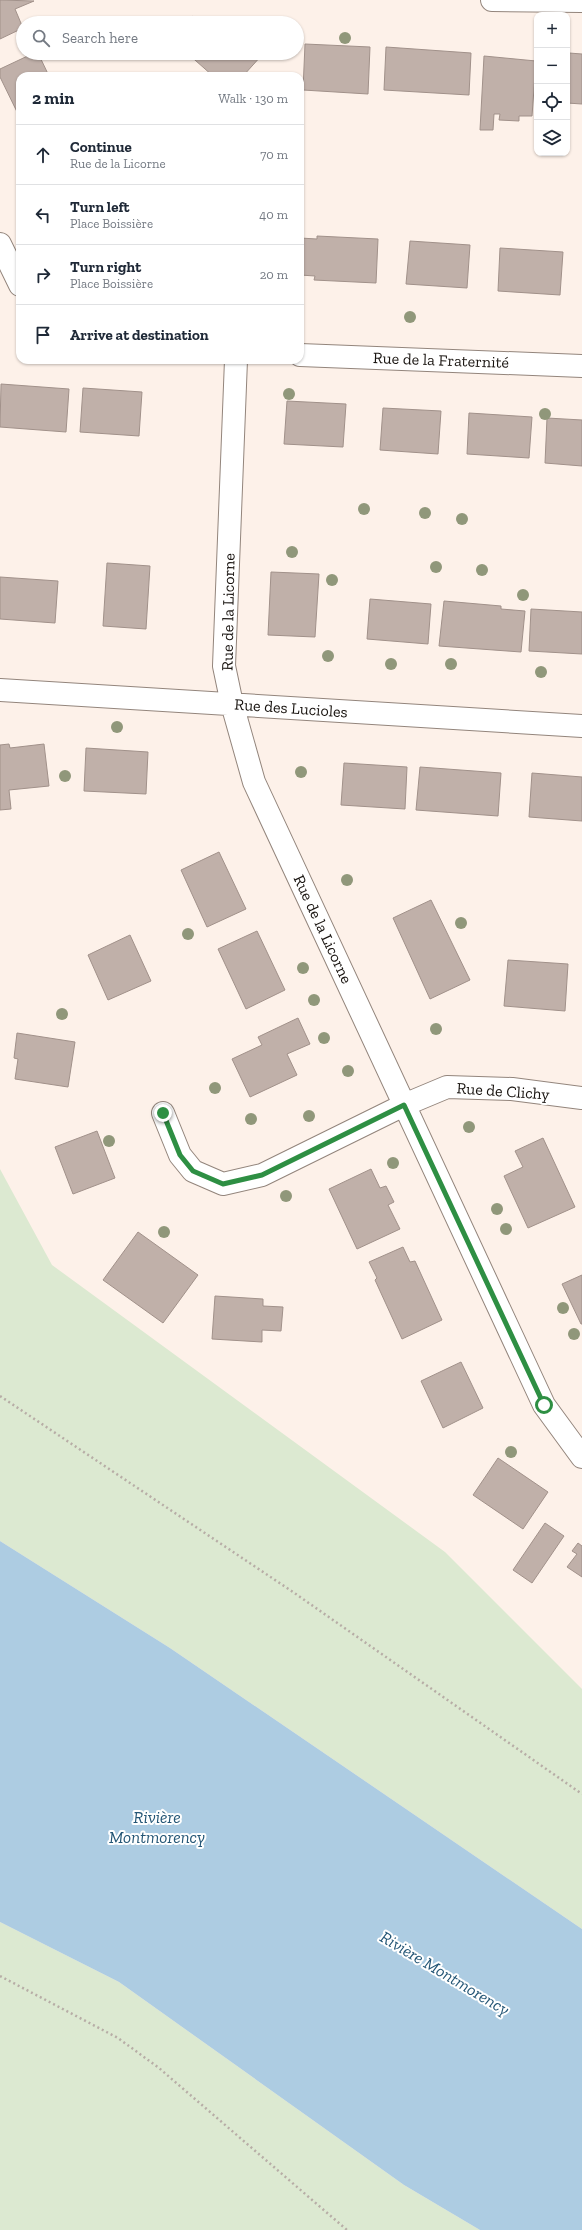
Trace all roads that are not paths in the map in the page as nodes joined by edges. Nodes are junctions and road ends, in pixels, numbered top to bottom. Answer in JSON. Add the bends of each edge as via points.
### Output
{"nodes":[{"id":1,"x":492,"y":0,"type":"edge"},
{"id":2,"x":582,"y":1,"type":"edge"},
{"id":3,"x":0,"y":244,"type":"edge"},
{"id":4,"x":16,"y":277,"type":"edge"},
{"id":5,"x":304,"y":355,"type":"edge"},
{"id":6,"x":236,"y":364,"type":"edge"},
{"id":7,"x":582,"y":366,"type":"edge"},
{"id":8,"x":0,"y":690,"type":"edge"},
{"id":9,"x":232,"y":704,"type":"junction"},
{"id":10,"x":582,"y":726,"type":"edge"},
{"id":11,"x":582,"y":1098,"type":"edge"},
{"id":12,"x":404,"y":1105,"type":"junction"},
{"id":13,"x":163,"y":1113,"type":"dead end"},
{"id":14,"x":582,"y":1457,"type":"edge"}],
"edges":[{"from":1,"to":2,"type":"street"},
{"from":3,"to":4,"type":"street"},
{"from":5,"to":7,"type":"street","name":"Rue de la Fraternité"},
{"from":6,"to":9,"type":"street","name":"Rue de la Licorne","via":[[224,666]]},
{"from":8,"to":9,"type":"street","name":"Rue des Lucioles"},
{"from":9,"to":10,"type":"street","name":"Rue des Lucioles"},
{"from":9,"to":12,"type":"street","name":"Rue de la Licorne","via":[[254,782]]},
{"from":11,"to":12,"type":"street","name":"Rue de Clichy","via":[[512,1089],[447,1087]]},
{"from":12,"to":13,"type":"street","name":"Rue de Clichy","via":[[262,1175],[223,1184],[193,1171],[180,1155]]},
{"from":12,"to":14,"type":"street","name":"Rue de la Licorne","via":[[544,1405]]}]}
